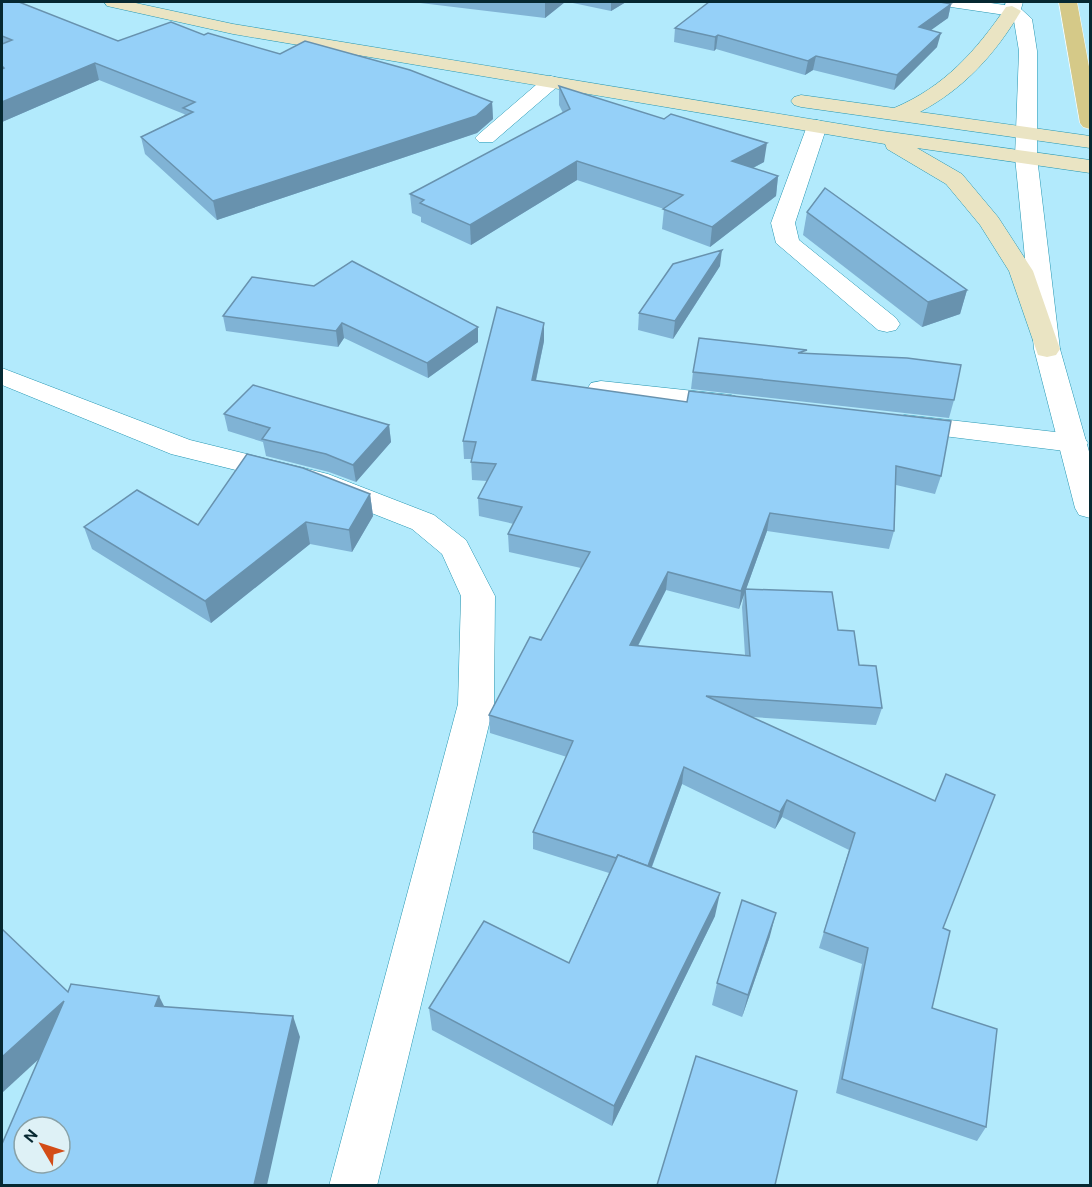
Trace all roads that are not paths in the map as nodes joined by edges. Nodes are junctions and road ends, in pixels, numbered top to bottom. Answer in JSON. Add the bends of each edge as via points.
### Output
{"nodes":[{"id":1,"x":113,"y":2,"type":"edge"},
{"id":2,"x":182,"y":2,"type":"edge"},
{"id":3,"x":951,"y":2,"type":"edge"},
{"id":4,"x":1068,"y":2,"type":"edge"},
{"id":5,"x":1013,"y":6,"type":"edge"},
{"id":6,"x":637,"y":77,"type":"dead end"},
{"id":7,"x":552,"y":82,"type":"junction"},
{"id":8,"x":783,"y":98,"type":"dead end"},
{"id":9,"x":894,"y":115,"type":"junction"},
{"id":10,"x":1090,"y":123,"type":"edge"},
{"id":11,"x":817,"y":126,"type":"junction"},
{"id":12,"x":1026,"y":132,"type":"junction"},
{"id":13,"x":883,"y":137,"type":"junction"},
{"id":14,"x":486,"y":138,"type":"dead end"},
{"id":15,"x":1090,"y":142,"type":"edge"},
{"id":16,"x":1026,"y":157,"type":"junction"},
{"id":17,"x":1090,"y":166,"type":"edge"},
{"id":18,"x":887,"y":324,"type":"dead end"},
{"id":19,"x":1047,"y":349,"type":"junction"},
{"id":20,"x":2,"y":376,"type":"edge"},
{"id":21,"x":601,"y":389,"type":"edge"},
{"id":22,"x":754,"y":407,"type":"edge"},
{"id":23,"x":884,"y":422,"type":"edge"},
{"id":24,"x":1073,"y":443,"type":"junction"},
{"id":25,"x":1090,"y":508,"type":"edge"},
{"id":26,"x":353,"y":1185,"type":"edge"}],
"edges":[{"from":1,"to":7,"type":"main road","via":[[233,29]]},
{"from":2,"to":6,"type":"main road"},
{"from":3,"to":5,"type":"street"},
{"from":4,"to":10,"type":"main road"},
{"from":5,"to":9,"type":"main road","via":[[986,51],[942,93],[919,107]]},
{"from":5,"to":12,"type":"street","via":[[1023,20],[1028,51]]},
{"from":7,"to":11,"type":"main road"},
{"from":7,"to":14,"type":"street"},
{"from":8,"to":9,"type":"main road"},
{"from":9,"to":12,"type":"main road"},
{"from":11,"to":13,"type":"main road"},
{"from":11,"to":18,"type":"street","via":[[783,223],[788,243]]},
{"from":12,"to":15,"type":"main road"},
{"from":12,"to":16,"type":"street"},
{"from":13,"to":16,"type":"main road"},
{"from":13,"to":19,"type":"main road","via":[[954,179],[990,222],[1022,271]]},
{"from":16,"to":17,"type":"main road"},
{"from":16,"to":19,"type":"street"},
{"from":19,"to":24,"type":"street"},
{"from":20,"to":26,"type":"street","via":[[181,447],[317,481],[423,522],[455,548],[478,596],[476,704]]},
{"from":21,"to":22,"type":"street"},
{"from":23,"to":24,"type":"street"},
{"from":24,"to":25,"type":"street"}]}
